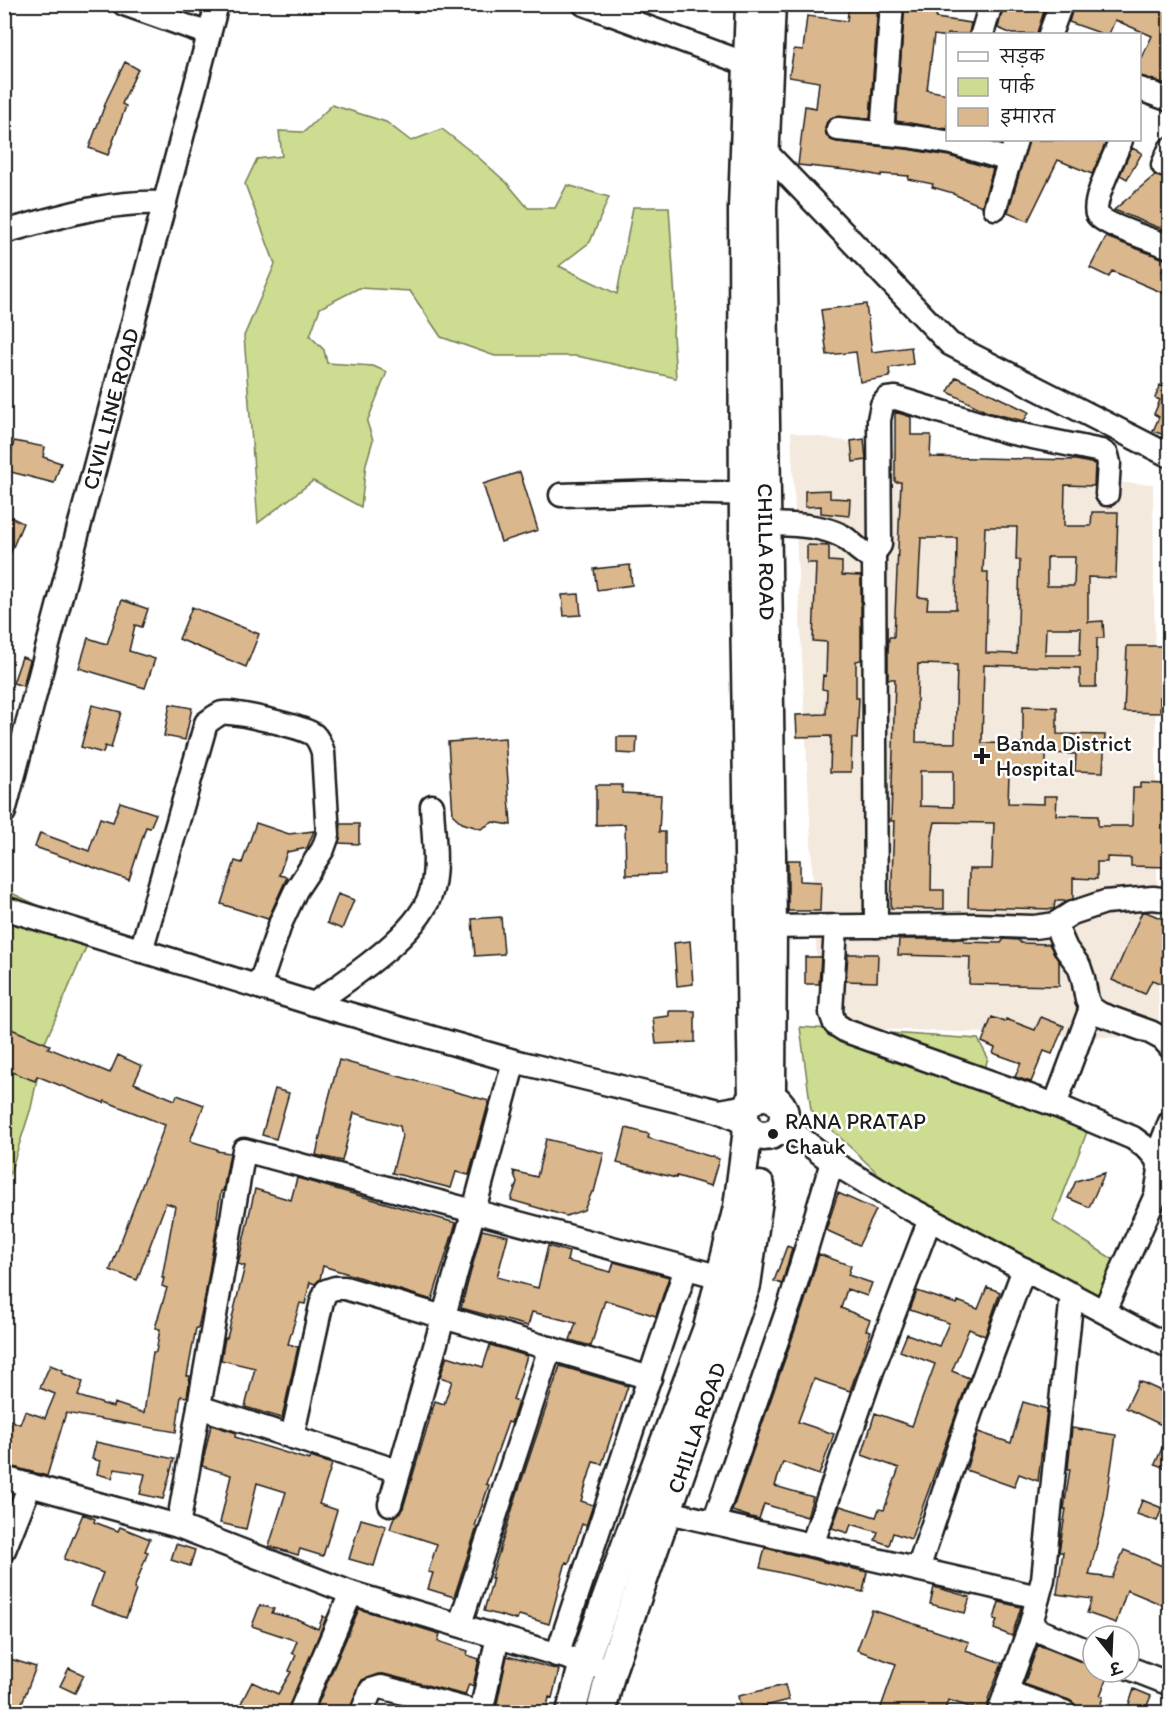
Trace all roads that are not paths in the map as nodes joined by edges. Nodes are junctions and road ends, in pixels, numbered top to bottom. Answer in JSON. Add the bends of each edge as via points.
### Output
{"nodes":[{"id":1,"x":124,"y":4,"type":"edge"},
{"id":2,"x":217,"y":4,"type":"edge"},
{"id":3,"x":585,"y":4,"type":"edge"},
{"id":4,"x":750,"y":4,"type":"edge"},
{"id":5,"x":771,"y":4,"type":"edge"},
{"id":6,"x":892,"y":4,"type":"edge"},
{"id":7,"x":991,"y":4,"type":"edge"},
{"id":8,"x":1061,"y":4,"type":"edge"},
{"id":9,"x":982,"y":33,"type":"edge"},
{"id":10,"x":1050,"y":33,"type":"edge"},
{"id":11,"x":209,"y":34,"type":"junction"},
{"id":12,"x":758,"y":68,"type":"junction"},
{"id":13,"x":1141,"y":90,"type":"edge"},
{"id":14,"x":1170,"y":100,"type":"edge"},
{"id":15,"x":838,"y":129,"type":"dead end"},
{"id":16,"x":882,"y":134,"type":"junction"},
{"id":17,"x":946,"y":140,"type":"edge"},
{"id":18,"x":952,"y":141,"type":"edge"},
{"id":19,"x":1121,"y":141,"type":"edge"},
{"id":20,"x":1012,"y":150,"type":"edge"},
{"id":21,"x":765,"y":151,"type":"junction"},
{"id":22,"x":165,"y":202,"type":"junction"},
{"id":23,"x":995,"y":208,"type":"dead end"},
{"id":24,"x":4,"y":232,"type":"edge"},
{"id":25,"x":1170,"y":246,"type":"edge"},
{"id":26,"x":1170,"y":456,"type":"edge"},
{"id":27,"x":755,"y":494,"type":"junction"},
{"id":28,"x":1107,"y":494,"type":"dead end"},
{"id":29,"x":561,"y":495,"type":"dead end"},
{"id":30,"x":766,"y":524,"type":"junction"},
{"id":31,"x":874,"y":553,"type":"junction"},
{"id":32,"x":758,"y":709,"type":"junction"},
{"id":33,"x":432,"y":806,"type":"dead end"},
{"id":34,"x":4,"y":812,"type":"edge"},
{"id":35,"x":1170,"y":900,"type":"edge"},
{"id":36,"x":4,"y":908,"type":"edge"},
{"id":37,"x":1054,"y":924,"type":"junction"},
{"id":38,"x":836,"y":926,"type":"junction"},
{"id":39,"x":876,"y":926,"type":"junction"},
{"id":40,"x":760,"y":927,"type":"junction"},
{"id":41,"x":141,"y":951,"type":"junction"},
{"id":42,"x":259,"y":987,"type":"junction"},
{"id":43,"x":314,"y":1004,"type":"junction"},
{"id":44,"x":1091,"y":1008,"type":"junction"},
{"id":45,"x":1170,"y":1047,"type":"edge"},
{"id":46,"x":514,"y":1061,"type":"junction"},
{"id":47,"x":1055,"y":1106,"type":"junction"},
{"id":48,"x":765,"y":1120,"type":"junction"},
{"id":49,"x":1170,"y":1122,"type":"edge"},
{"id":50,"x":1156,"y":1158,"type":"junction"},
{"id":51,"x":832,"y":1161,"type":"junction"},
{"id":52,"x":1161,"y":1205,"type":"edge"},
{"id":53,"x":474,"y":1210,"type":"junction"},
{"id":54,"x":930,"y":1219,"type":"junction"},
{"id":55,"x":686,"y":1268,"type":"junction"},
{"id":56,"x":1024,"y":1269,"type":"junction"},
{"id":57,"x":721,"y":1277,"type":"junction"},
{"id":58,"x":1072,"y":1293,"type":"junction"},
{"id":59,"x":1104,"y":1311,"type":"junction"},
{"id":60,"x":443,"y":1317,"type":"junction"},
{"id":61,"x":1170,"y":1347,"type":"edge"},
{"id":62,"x":550,"y":1348,"type":"junction"},
{"id":63,"x":650,"y":1378,"type":"junction"},
{"id":64,"x":199,"y":1407,"type":"junction"},
{"id":65,"x":292,"y":1437,"type":"junction"},
{"id":66,"x":398,"y":1471,"type":"junction"},
{"id":67,"x":4,"y":1478,"type":"edge"},
{"id":68,"x":30,"y":1485,"type":"junction"},
{"id":69,"x":390,"y":1504,"type":"dead end"},
{"id":70,"x":655,"y":1506,"type":"junction"},
{"id":71,"x":714,"y":1522,"type":"junction"},
{"id":72,"x":178,"y":1526,"type":"junction"},
{"id":73,"x":812,"y":1545,"type":"junction"},
{"id":74,"x":4,"y":1550,"type":"edge"},
{"id":75,"x":918,"y":1569,"type":"junction"},
{"id":76,"x":351,"y":1593,"type":"junction"},
{"id":77,"x":1038,"y":1596,"type":"junction"},
{"id":78,"x":460,"y":1624,"type":"junction"},
{"id":79,"x":1030,"y":1627,"type":"junction"},
{"id":80,"x":498,"y":1636,"type":"junction"},
{"id":81,"x":1081,"y":1648,"type":"edge"},
{"id":82,"x":557,"y":1655,"type":"junction"},
{"id":83,"x":585,"y":1662,"type":"junction"},
{"id":84,"x":611,"y":1671,"type":"junction"},
{"id":85,"x":1141,"y":1673,"type":"edge"},
{"id":86,"x":1170,"y":1684,"type":"edge"},
{"id":87,"x":1003,"y":1702,"type":"edge"},
{"id":88,"x":430,"y":1707,"type":"edge"},
{"id":89,"x":300,"y":1713,"type":"edge"},
{"id":90,"x":362,"y":1713,"type":"edge"},
{"id":91,"x":479,"y":1713,"type":"edge"},
{"id":92,"x":571,"y":1713,"type":"edge"},
{"id":93,"x":601,"y":1713,"type":"edge"},
{"id":94,"x":1064,"y":1713,"type":"edge"}],
"edges":[{"from":1,"to":11,"type":"street"},
{"from":2,"to":11,"type":"street","name":"CIVIL LINE ROAD"},
{"from":3,"to":12,"type":"street"},
{"from":4,"to":12,"type":"main road"},
{"from":5,"to":12,"type":"main road","name":"CHILLA ROAD"},
{"from":6,"to":16,"type":"street"},
{"from":7,"to":9,"type":"street"},
{"from":8,"to":10,"type":"street"},
{"from":11,"to":22,"type":"street","name":"CIVIL LINE ROAD"},
{"from":12,"to":21,"type":"main road","name":"CHILLA ROAD"},
{"from":12,"to":27,"type":"main road","via":[[743,209]]},
{"from":13,"to":14,"type":"street"},
{"from":15,"to":16,"type":"street"},
{"from":16,"to":17,"type":"street"},
{"from":18,"to":20,"type":"street"},
{"from":19,"to":25,"type":"street","via":[[1095,206],[1096,213],[1119,228]]},
{"from":20,"to":23,"type":"street"},
{"from":21,"to":26,"type":"street","via":[[950,344]]},
{"from":21,"to":27,"type":"main road","name":"CHILLA ROAD"},
{"from":22,"to":24,"type":"street","via":[[90,208]]},
{"from":22,"to":34,"type":"street","name":"CIVIL LINE ROAD"},
{"from":27,"to":29,"type":"street"},
{"from":27,"to":30,"type":"main road","name":"CHILLA ROAD"},
{"from":27,"to":32,"type":"main road"},
{"from":28,"to":31,"type":"street","via":[[1109,463],[1101,451],[1020,435],[896,398],[887,399],[879,420],[880,545]]},
{"from":30,"to":31,"type":"street","via":[[825,530],[843,537],[865,554]]},
{"from":30,"to":32,"type":"main road","name":"CHILLA ROAD"},
{"from":31,"to":39,"type":"street"},
{"from":32,"to":40,"type":"main road"},
{"from":33,"to":43,"type":"street","via":[[435,873],[426,907],[394,943]]},
{"from":35,"to":37,"type":"street","via":[[1105,902]]},
{"from":36,"to":41,"type":"street"},
{"from":37,"to":39,"type":"street"},
{"from":37,"to":44,"type":"street","via":[[1079,966]]},
{"from":38,"to":39,"type":"street"},
{"from":38,"to":40,"type":"street"},
{"from":38,"to":47,"type":"street","via":[[831,1013],[835,1024]]},
{"from":40,"to":48,"type":"main road"},
{"from":41,"to":42,"type":"street"},
{"from":41,"to":42,"type":"street","via":[[206,723],[219,714],[232,712],[299,728],[313,734],[323,752],[328,835],[281,922]]},
{"from":42,"to":43,"type":"street"},
{"from":43,"to":46,"type":"street"},
{"from":44,"to":45,"type":"street","via":[[1150,1032]]},
{"from":44,"to":47,"type":"street"},
{"from":46,"to":48,"type":"street"},
{"from":46,"to":53,"type":"street"},
{"from":47,"to":50,"type":"street","via":[[1133,1138]]},
{"from":48,"to":51,"type":"street"},
{"from":48,"to":57,"type":"main road"},
{"from":48,"to":70,"type":"main road","name":"CHILLA ROAD","via":[[746,1285]]},
{"from":49,"to":50,"type":"street"},
{"from":50,"to":52,"type":"street"},
{"from":51,"to":54,"type":"street"},
{"from":51,"to":71,"type":"street","via":[[791,1300]]},
{"from":52,"to":59,"type":"street"},
{"from":53,"to":55,"type":"street"},
{"from":53,"to":60,"type":"street"},
{"from":53,"to":64,"type":"street","via":[[244,1150]]},
{"from":54,"to":56,"type":"street"},
{"from":54,"to":73,"type":"street"},
{"from":55,"to":57,"type":"street"},
{"from":55,"to":63,"type":"street"},
{"from":56,"to":58,"type":"street"},
{"from":56,"to":75,"type":"street","via":[[970,1411]]},
{"from":57,"to":70,"type":"main road"},
{"from":58,"to":59,"type":"street"},
{"from":58,"to":77,"type":"street","via":[[1045,1562]]},
{"from":59,"to":61,"type":"street"},
{"from":60,"to":62,"type":"street"},
{"from":60,"to":65,"type":"street","via":[[345,1288],[327,1291]]},
{"from":60,"to":66,"type":"street"},
{"from":62,"to":63,"type":"street"},
{"from":62,"to":78,"type":"street"},
{"from":63,"to":82,"type":"street"},
{"from":64,"to":65,"type":"street"},
{"from":64,"to":72,"type":"street"},
{"from":65,"to":66,"type":"street"},
{"from":66,"to":69,"type":"street"},
{"from":67,"to":68,"type":"street"},
{"from":68,"to":72,"type":"street"},
{"from":68,"to":74,"type":"street"},
{"from":70,"to":71,"type":"street"},
{"from":70,"to":83,"type":"main road"},
{"from":70,"to":84,"type":"main road","name":"CHILLA ROAD"},
{"from":71,"to":73,"type":"street"},
{"from":72,"to":76,"type":"street"},
{"from":73,"to":75,"type":"street"},
{"from":75,"to":77,"type":"street"},
{"from":76,"to":78,"type":"street"},
{"from":76,"to":89,"type":"street"},
{"from":77,"to":79,"type":"street"},
{"from":78,"to":80,"type":"street"},
{"from":79,"to":81,"type":"street"},
{"from":79,"to":87,"type":"street"},
{"from":80,"to":82,"type":"street"},
{"from":80,"to":91,"type":"street"},
{"from":82,"to":83,"type":"street"},
{"from":83,"to":84,"type":"street"},
{"from":83,"to":92,"type":"main road"},
{"from":84,"to":93,"type":"main road","name":"CHILLA ROAD"},
{"from":85,"to":86,"type":"street"},
{"from":87,"to":94,"type":"street"},
{"from":88,"to":90,"type":"street","via":[[381,1686],[371,1690]]},
{"from":88,"to":91,"type":"street"}]}
